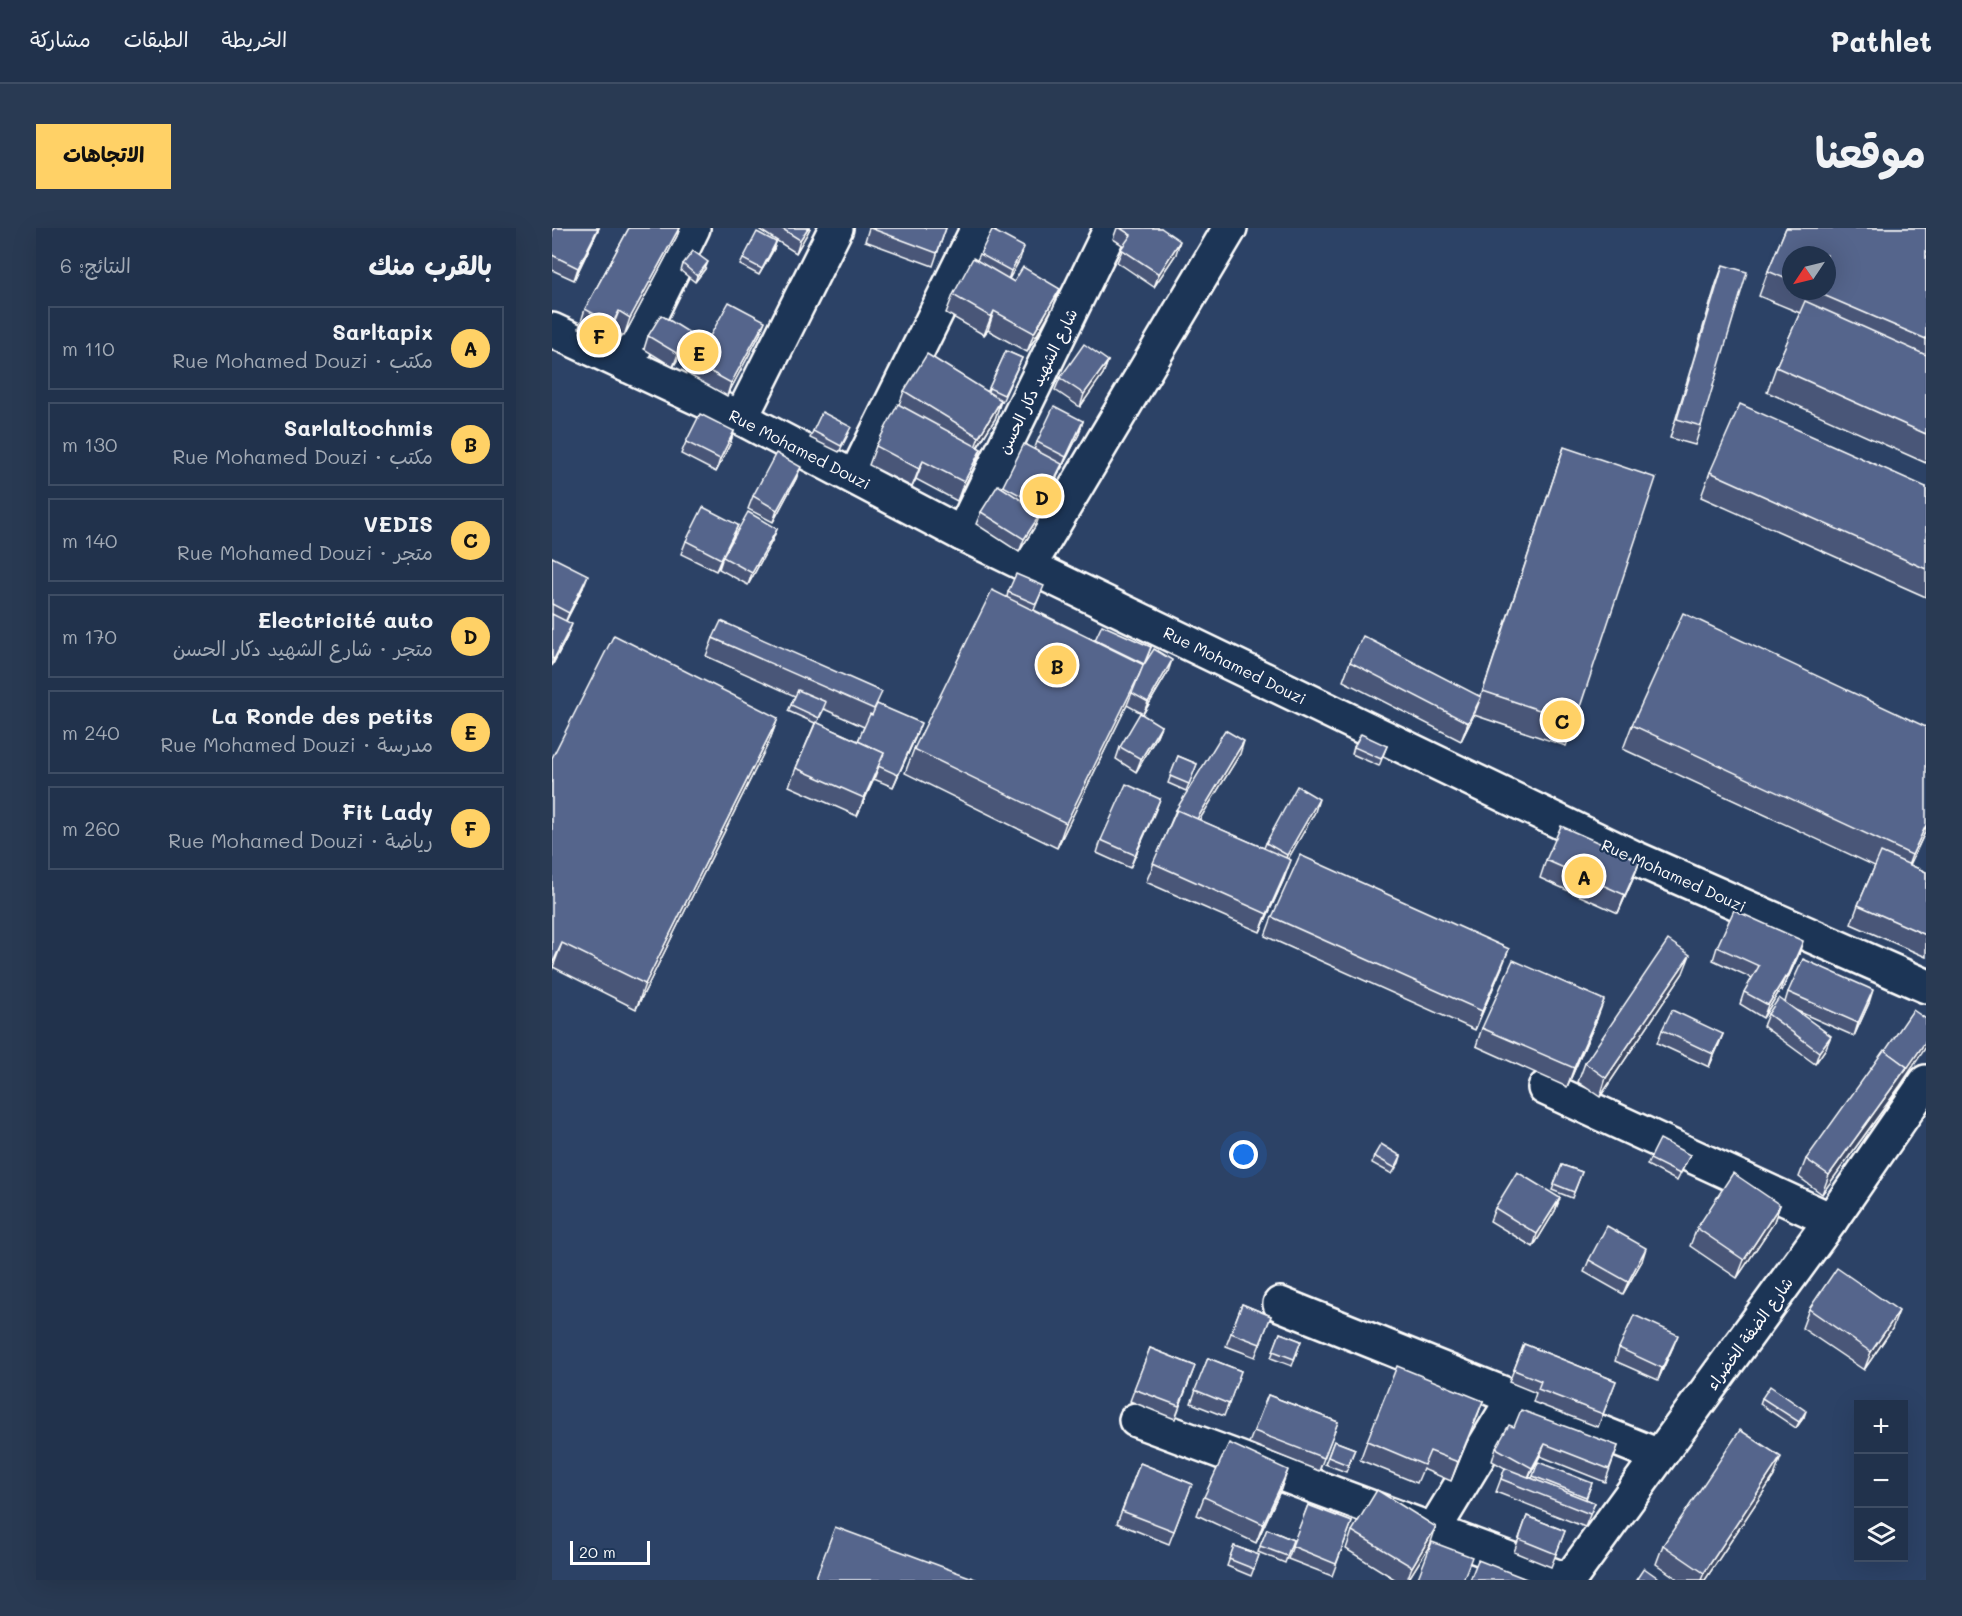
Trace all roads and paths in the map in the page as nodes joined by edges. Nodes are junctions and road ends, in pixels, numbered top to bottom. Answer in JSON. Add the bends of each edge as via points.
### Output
{"nodes":[{"id":1,"x":693,"y":228,"type":"edge"},
{"id":2,"x":836,"y":228,"type":"edge"},
{"id":3,"x":978,"y":228,"type":"edge"},
{"id":4,"x":1111,"y":228,"type":"edge"},
{"id":5,"x":1230,"y":228,"type":"edge"},
{"id":6,"x":552,"y":330,"type":"edge"},
{"id":7,"x":626,"y":365,"type":"junction"},
{"id":8,"x":741,"y":418,"type":"junction"},
{"id":9,"x":855,"y":477,"type":"junction"},
{"id":10,"x":962,"y":534,"type":"junction"},
{"id":11,"x":1029,"y":566,"type":"junction"},
{"id":12,"x":1926,"y":986,"type":"edge"},
{"id":13,"x":1926,"y":1082,"type":"edge"},
{"id":14,"x":1545,"y":1088,"type":"dead end"},
{"id":15,"x":1831,"y":1220,"type":"junction"},
{"id":16,"x":1280,"y":1304,"type":"dead end"},
{"id":17,"x":1513,"y":1399,"type":"junction"},
{"id":18,"x":1136,"y":1420,"type":"dead end"},
{"id":19,"x":1659,"y":1456,"type":"junction"},
{"id":20,"x":1433,"y":1531,"type":"junction"},
{"id":21,"x":1568,"y":1580,"type":"edge"}],
"edges":[{"from":1,"to":7,"type":"street"},
{"from":2,"to":8,"type":"street"},
{"from":3,"to":9,"type":"street"},
{"from":4,"to":10,"type":"street","name":"شارع الشهيد دكار الحسن"},
{"from":5,"to":11,"type":"street"},
{"from":6,"to":7,"type":"street","name":"Rue Mohamed Douzi"},
{"from":7,"to":8,"type":"street","name":"Rue Mohamed Douzi"},
{"from":8,"to":9,"type":"street","name":"Rue Mohamed Douzi"},
{"from":9,"to":10,"type":"street","name":"Rue Mohamed Douzi"},
{"from":10,"to":11,"type":"street","name":"Rue Mohamed Douzi"},
{"from":11,"to":12,"type":"street","name":"Rue Mohamed Douzi","via":[[1637,860]]},
{"from":13,"to":15,"type":"street","name":"شارع الضفة الخضراء"},
{"from":14,"to":15,"type":"street"},
{"from":15,"to":19,"type":"street","name":"شارع الضفة الخضراء"},
{"from":16,"to":17,"type":"street"},
{"from":17,"to":19,"type":"street"},
{"from":17,"to":20,"type":"street"},
{"from":18,"to":20,"type":"street"},
{"from":19,"to":21,"type":"street","name":"شارع الضفة الخضراء"},
{"from":20,"to":21,"type":"street"}]}
